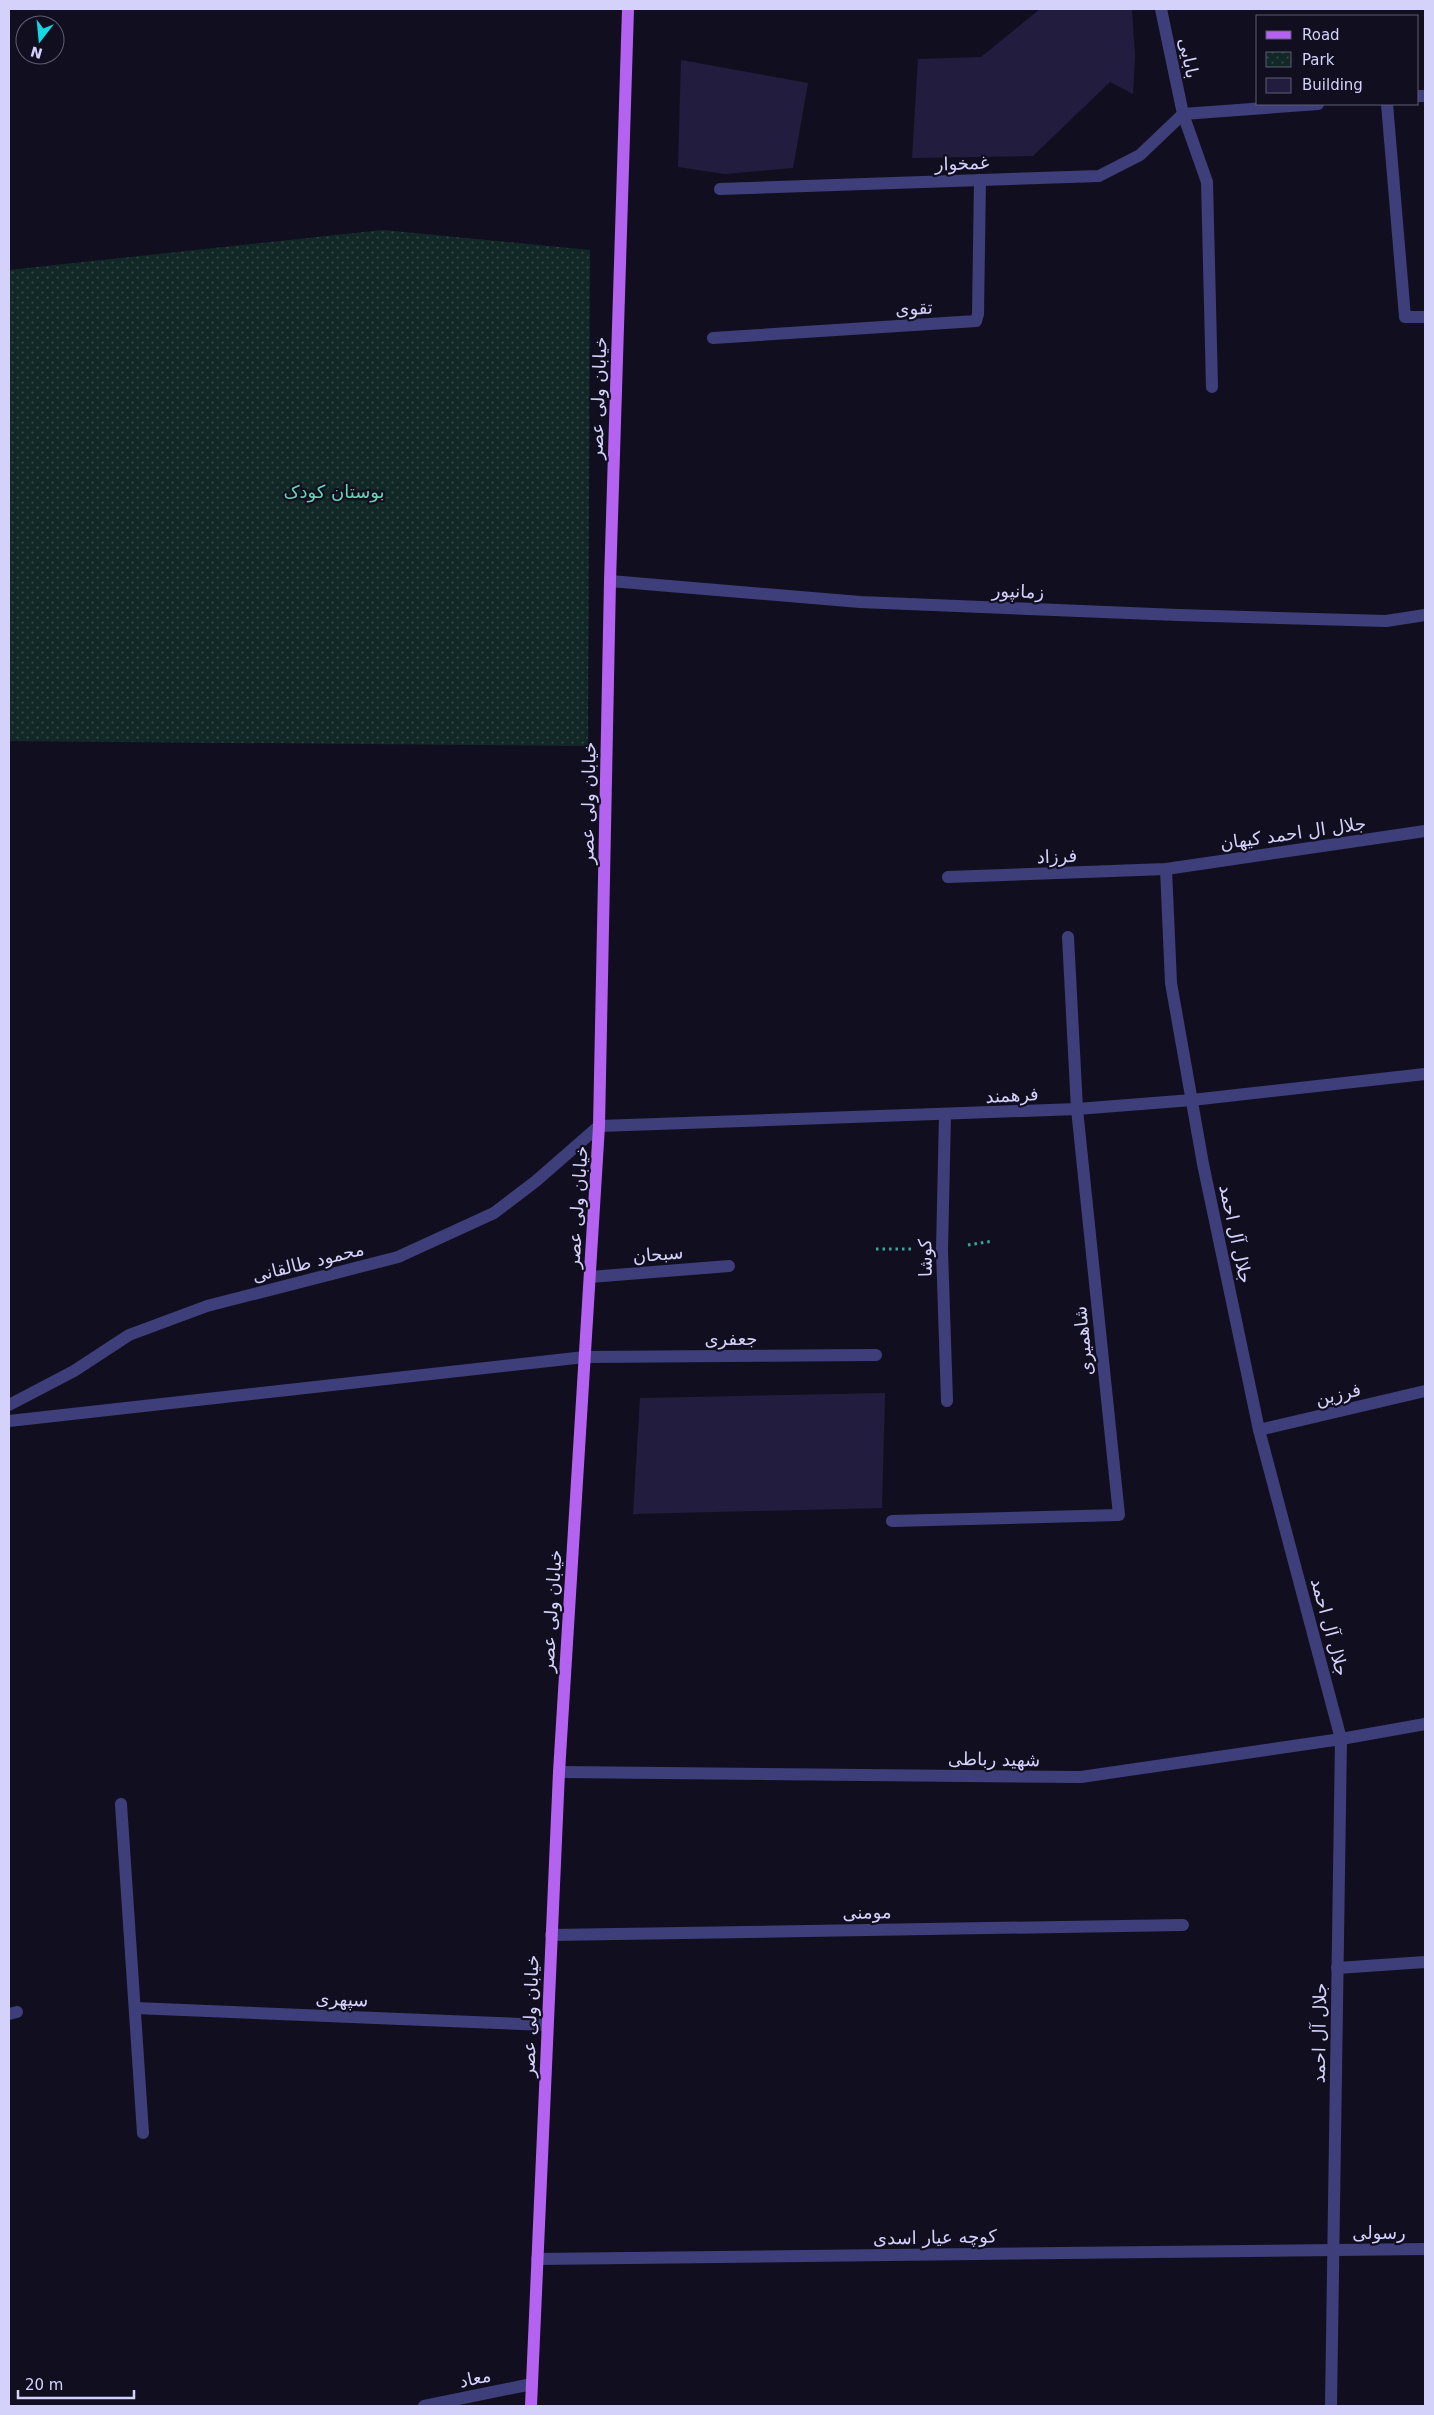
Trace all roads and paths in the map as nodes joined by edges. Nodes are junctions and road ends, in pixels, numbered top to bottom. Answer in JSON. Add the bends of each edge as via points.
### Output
{"nodes":[{"id":1,"x":628,"y":9,"type":"edge"},
{"id":2,"x":1162,"y":9,"type":"edge"},
{"id":3,"x":1304,"y":105,"type":"edge"},
{"id":4,"x":1387,"y":105,"type":"edge"},
{"id":5,"x":1183,"y":114,"type":"junction"},
{"id":6,"x":980,"y":180,"type":"junction"},
{"id":7,"x":720,"y":189,"type":"dead end"},
{"id":8,"x":1425,"y":317,"type":"edge"},
{"id":9,"x":713,"y":338,"type":"dead end"},
{"id":10,"x":1212,"y":387,"type":"dead end"},
{"id":11,"x":610,"y":581,"type":"junction"},
{"id":12,"x":1425,"y":615,"type":"edge"},
{"id":13,"x":1425,"y":831,"type":"edge"},
{"id":14,"x":1166,"y":869,"type":"junction"},
{"id":15,"x":948,"y":877,"type":"dead end"},
{"id":16,"x":1068,"y":937,"type":"dead end"},
{"id":17,"x":1425,"y":1074,"type":"edge"},
{"id":18,"x":1192,"y":1100,"type":"junction"},
{"id":19,"x":1077,"y":1109,"type":"junction"},
{"id":20,"x":945,"y":1115,"type":"junction"},
{"id":21,"x":599,"y":1126,"type":"junction"},
{"id":22,"x":729,"y":1266,"type":"dead end"},
{"id":23,"x":590,"y":1277,"type":"junction"},
{"id":24,"x":876,"y":1355,"type":"dead end"},
{"id":25,"x":585,"y":1357,"type":"junction"},
{"id":26,"x":1425,"y":1391,"type":"edge"},
{"id":27,"x":947,"y":1401,"type":"dead end"},
{"id":28,"x":9,"y":1405,"type":"edge"},
{"id":29,"x":9,"y":1421,"type":"edge"},
{"id":30,"x":1259,"y":1430,"type":"junction"},
{"id":31,"x":892,"y":1521,"type":"dead end"},
{"id":32,"x":1425,"y":1724,"type":"edge"},
{"id":33,"x":1341,"y":1739,"type":"junction"},
{"id":34,"x":558,"y":1772,"type":"junction"},
{"id":35,"x":121,"y":1804,"type":"dead end"},
{"id":36,"x":1183,"y":1925,"type":"dead end"},
{"id":37,"x":551,"y":1935,"type":"junction"},
{"id":38,"x":1425,"y":1962,"type":"edge"},
{"id":39,"x":1337,"y":1968,"type":"junction"},
{"id":40,"x":135,"y":2008,"type":"junction"},
{"id":41,"x":547,"y":2025,"type":"junction"},
{"id":42,"x":143,"y":2133,"type":"dead end"},
{"id":43,"x":1333,"y":2249,"type":"junction"},
{"id":44,"x":1425,"y":2249,"type":"edge"},
{"id":45,"x":537,"y":2259,"type":"junction"},
{"id":46,"x":532,"y":2384,"type":"junction"},
{"id":47,"x":424,"y":2406,"type":"edge"},
{"id":48,"x":531,"y":2406,"type":"edge"},
{"id":49,"x":1330,"y":2406,"type":"edge"}],
"edges":[{"from":1,"to":11,"type":"main road","name":"خیابان ولی عصر"},
{"from":2,"to":5,"type":"street","name":"بابایی"},
{"from":3,"to":5,"type":"street"},
{"from":4,"to":8,"type":"street","via":[[1405,317]]},
{"from":5,"to":6,"type":"street","name":"غمخوار","via":[[1140,155],[1099,176]]},
{"from":5,"to":10,"type":"street","name":"بابایی","via":[[1207,182]]},
{"from":6,"to":7,"type":"street","name":"غمخوار"},
{"from":6,"to":9,"type":"street","name":"تقوی","via":[[976,321]]},
{"from":11,"to":12,"type":"street","name":"زمانپور","via":[[860,602],[1386,621]]},
{"from":11,"to":21,"type":"main road","name":"خیابان ولی عصر"},
{"from":13,"to":14,"type":"street","name":"جلال ال احمد کیهان"},
{"from":14,"to":15,"type":"street","name":"فرزاد"},
{"from":14,"to":18,"type":"street","name":"جلال آل احمد","via":[[1172,983]]},
{"from":16,"to":19,"type":"street","name":"شاهمیری"},
{"from":17,"to":18,"type":"street","name":"فرهمند"},
{"from":18,"to":19,"type":"street","name":"فرهمند"},
{"from":18,"to":30,"type":"street","name":"جلال آل احمد"},
{"from":19,"to":20,"type":"street","name":"فرهمند"},
{"from":19,"to":31,"type":"street","name":"شاهمیری","via":[[1119,1515]]},
{"from":20,"to":21,"type":"street","name":"فرهمند"},
{"from":20,"to":27,"type":"street","name":"کوشا","via":[[942,1250]]},
{"from":21,"to":23,"type":"main road","name":"خیابان ولی عصر"},
{"from":21,"to":28,"type":"street","name":"محمود طالقانی","via":[[494,1213],[398,1257],[207,1306],[129,1335],[74,1371]]},
{"from":22,"to":23,"type":"street","name":"سبحان"},
{"from":23,"to":25,"type":"main road","name":"خیابان ولی عصر"},
{"from":24,"to":25,"type":"street","name":"جعفری"},
{"from":25,"to":29,"type":"street"},
{"from":25,"to":34,"type":"main road","name":"خیابان ولی عصر"},
{"from":26,"to":30,"type":"street","name":"فرزین"},
{"from":30,"to":33,"type":"street","name":"جلال آل احمد"},
{"from":32,"to":33,"type":"street","name":"شهید رباطی"},
{"from":33,"to":34,"type":"street","name":"شهید رباطی","via":[[1081,1777]]},
{"from":33,"to":39,"type":"street","name":"جلال آل احمد"},
{"from":34,"to":37,"type":"main road","name":"خیابان ولی عصر"},
{"from":35,"to":40,"type":"street"},
{"from":36,"to":37,"type":"street","name":"مومنی"},
{"from":37,"to":41,"type":"main road","name":"خیابان ولی عصر"},
{"from":38,"to":39,"type":"street"},
{"from":39,"to":43,"type":"street","name":"جلال آل احمد"},
{"from":40,"to":41,"type":"street","name":"سپهری"},
{"from":40,"to":42,"type":"street"},
{"from":41,"to":45,"type":"main road","name":"خیابان ولی عصر"},
{"from":43,"to":44,"type":"street","name":"رسولی"},
{"from":43,"to":45,"type":"street","name":"کوچه عیار اسدی"},
{"from":43,"to":49,"type":"street","name":"جلال آل احمد"},
{"from":45,"to":46,"type":"main road","name":"خیابان ولی عصر"},
{"from":46,"to":47,"type":"street","name":"معاد"},
{"from":46,"to":48,"type":"main road","name":"خیابان ولی عصر"}]}
